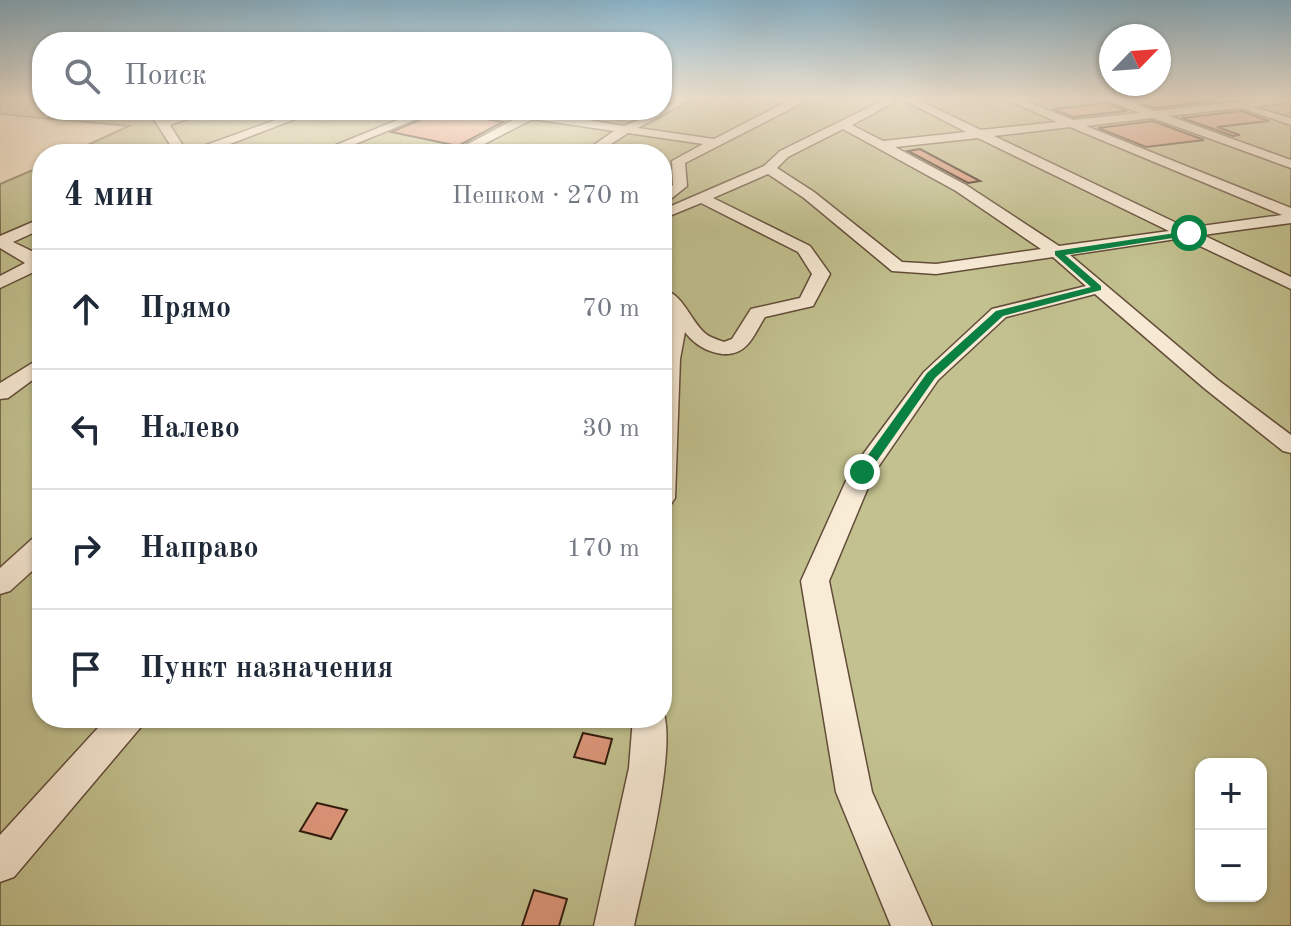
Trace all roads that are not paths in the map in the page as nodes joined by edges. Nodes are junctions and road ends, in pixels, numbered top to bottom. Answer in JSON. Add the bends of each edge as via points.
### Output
{"nodes":[{"id":1,"x":712,"y":142,"type":"edge"},
{"id":2,"x":807,"y":142,"type":"edge"},
{"id":3,"x":878,"y":142,"type":"edge"},
{"id":4,"x":910,"y":142,"type":"edge"},
{"id":5,"x":994,"y":142,"type":"edge"},
{"id":6,"x":1116,"y":142,"type":"edge"},
{"id":7,"x":1230,"y":142,"type":"edge"},
{"id":8,"x":883,"y":145,"type":"junction"},
{"id":9,"x":1291,"y":164,"type":"edge"},
{"id":10,"x":769,"y":169,"type":"junction"},
{"id":11,"x":672,"y":193,"type":"edge"},
{"id":12,"x":704,"y":199,"type":"junction"},
{"id":13,"x":672,"y":211,"type":"edge"},
{"id":14,"x":1291,"y":216,"type":"edge"},
{"id":15,"x":32,"y":228,"type":"edge"},
{"id":16,"x":1189,"y":233,"type":"junction"},
{"id":17,"x":1,"y":242,"type":"edge"},
{"id":18,"x":1058,"y":253,"type":"junction"},
{"id":19,"x":32,"y":259,"type":"edge"},
{"id":20,"x":32,"y":267,"type":"edge"},
{"id":21,"x":0,"y":283,"type":"edge"},
{"id":22,"x":1291,"y":284,"type":"edge"},
{"id":23,"x":1098,"y":288,"type":"junction"},
{"id":24,"x":672,"y":303,"type":"edge"},
{"id":25,"x":680,"y":311,"type":"junction"},
{"id":26,"x":672,"y":349,"type":"edge"},
{"id":27,"x":32,"y":370,"type":"edge"},
{"id":28,"x":0,"y":393,"type":"edge"},
{"id":29,"x":1291,"y":446,"type":"edge"},
{"id":30,"x":32,"y":555,"type":"edge"},
{"id":31,"x":0,"y":584,"type":"edge"},
{"id":32,"x":119,"y":728,"type":"edge"},
{"id":33,"x":649,"y":728,"type":"edge"},
{"id":34,"x":0,"y":863,"type":"edge"},
{"id":35,"x":907,"y":922,"type":"edge"},
{"id":36,"x":614,"y":926,"type":"edge"}],
"edges":[{"from":1,"to":11,"type":"street","via":[[678,161],[680,186]]},
{"from":2,"to":10,"type":"street"},
{"from":3,"to":8,"type":"street"},
{"from":4,"to":8,"type":"street"},
{"from":5,"to":16,"type":"street"},
{"from":6,"to":14,"type":"street"},
{"from":7,"to":9,"type":"street"},
{"from":8,"to":18,"type":"street","via":[[961,188]]},
{"from":10,"to":12,"type":"street"},
{"from":10,"to":18,"type":"street","via":[[898,267],[936,269]]},
{"from":12,"to":13,"type":"street"},
{"from":12,"to":25,"type":"street","via":[[804,249],[821,274],[807,302],[758,313],[739,343],[724,349],[700,339]]},
{"from":14,"to":16,"type":"street"},
{"from":15,"to":17,"type":"street"},
{"from":16,"to":18,"type":"street"},
{"from":16,"to":22,"type":"street"},
{"from":17,"to":19,"type":"street"},
{"from":18,"to":23,"type":"street"},
{"from":20,"to":21,"type":"street"},
{"from":23,"to":29,"type":"street"},
{"from":23,"to":35,"type":"street","via":[[999,313],[931,376],[862,472],[815,581],[854,792]]},
{"from":24,"to":25,"type":"street"},
{"from":25,"to":26,"type":"street"},
{"from":27,"to":28,"type":"street"},
{"from":30,"to":31,"type":"street"},
{"from":32,"to":34,"type":"street"},
{"from":33,"to":36,"type":"street","via":[[647,768]]}]}
